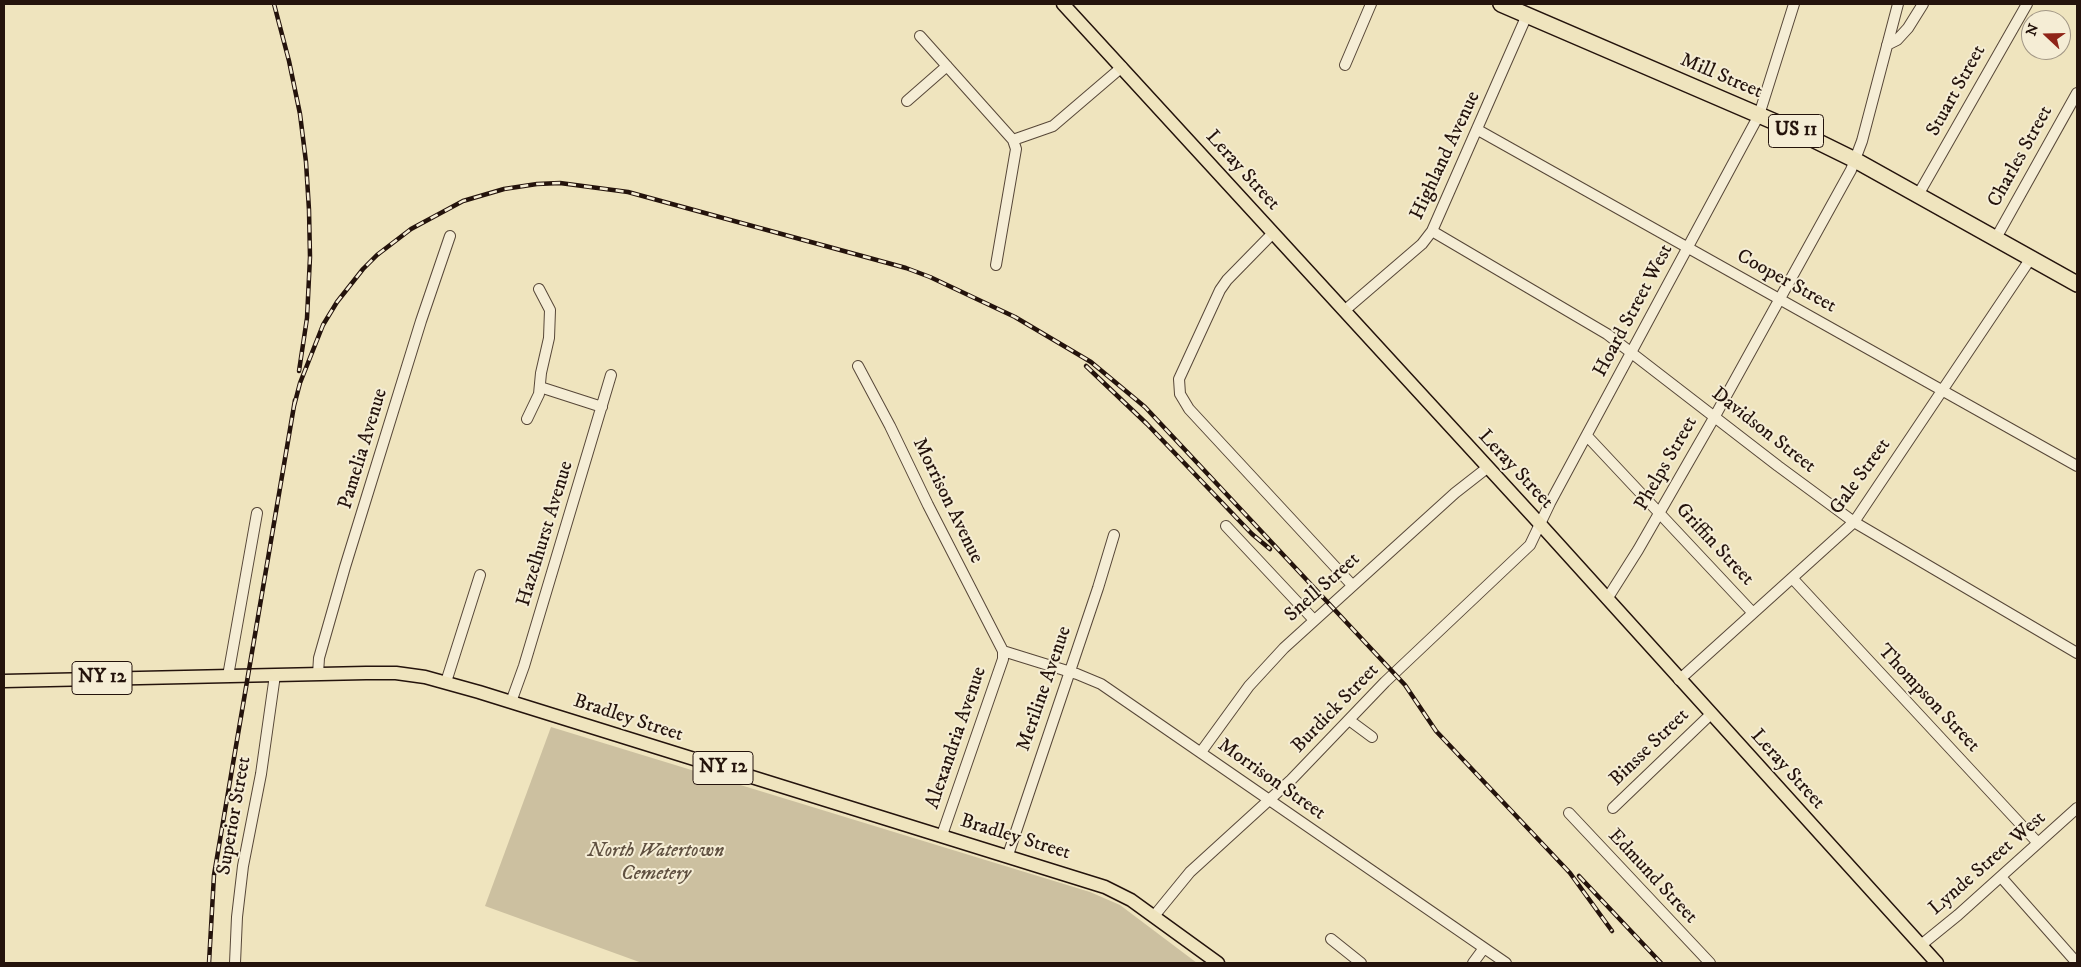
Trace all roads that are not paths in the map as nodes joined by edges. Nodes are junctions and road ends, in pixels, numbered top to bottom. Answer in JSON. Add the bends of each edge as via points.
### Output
{"nodes":[{"id":1,"x":1063,"y":4,"type":"edge"},
{"id":2,"x":1371,"y":4,"type":"edge"},
{"id":3,"x":1501,"y":4,"type":"edge"},
{"id":4,"x":1794,"y":4,"type":"edge"},
{"id":5,"x":1898,"y":4,"type":"edge"},
{"id":6,"x":1923,"y":4,"type":"edge"},
{"id":7,"x":2026,"y":4,"type":"edge"},
{"id":8,"x":1528,"y":15,"type":"junction"},
{"id":9,"x":920,"y":36,"type":"dead end"},
{"id":10,"x":1888,"y":45,"type":"junction"},
{"id":11,"x":1345,"y":65,"type":"dead end"},
{"id":12,"x":947,"y":66,"type":"junction"},
{"id":13,"x":1122,"y":67,"type":"junction"},
{"id":14,"x":2077,"y":93,"type":"edge"},
{"id":15,"x":907,"y":102,"type":"dead end"},
{"id":16,"x":1759,"y":115,"type":"junction"},
{"id":17,"x":1478,"y":130,"type":"junction"},
{"id":18,"x":1013,"y":140,"type":"junction"},
{"id":19,"x":1855,"y":160,"type":"junction"},
{"id":20,"x":1918,"y":195,"type":"junction"},
{"id":21,"x":1432,"y":231,"type":"junction"},
{"id":22,"x":1273,"y":233,"type":"junction"},
{"id":23,"x":450,"y":236,"type":"dead end"},
{"id":24,"x":1996,"y":238,"type":"junction"},
{"id":25,"x":1688,"y":247,"type":"junction"},
{"id":26,"x":2031,"y":258,"type":"junction"},
{"id":27,"x":996,"y":265,"type":"dead end"},
{"id":28,"x":2076,"y":281,"type":"edge"},
{"id":29,"x":538,"y":289,"type":"dead end"},
{"id":30,"x":1780,"y":299,"type":"junction"},
{"id":31,"x":1344,"y":311,"type":"junction"},
{"id":32,"x":1631,"y":352,"type":"junction"},
{"id":33,"x":858,"y":366,"type":"dead end"},
{"id":34,"x":612,"y":376,"type":"dead end"},
{"id":35,"x":540,"y":388,"type":"junction"},
{"id":36,"x":1943,"y":390,"type":"junction"},
{"id":37,"x":602,"y":407,"type":"junction"},
{"id":38,"x":1715,"y":416,"type":"junction"},
{"id":39,"x":527,"y":419,"type":"dead end"},
{"id":40,"x":1586,"y":436,"type":"junction"},
{"id":41,"x":2077,"y":466,"type":"edge"},
{"id":42,"x":1487,"y":468,"type":"junction"},
{"id":43,"x":1659,"y":512,"type":"junction"},
{"id":44,"x":257,"y":513,"type":"dead end"},
{"id":45,"x":1854,"y":522,"type":"junction"},
{"id":46,"x":1540,"y":524,"type":"junction"},
{"id":47,"x":1226,"y":526,"type":"dead end"},
{"id":48,"x":1114,"y":535,"type":"dead end"},
{"id":49,"x":480,"y":575,"type":"dead end"},
{"id":50,"x":1793,"y":578,"type":"junction"},
{"id":51,"x":1352,"y":585,"type":"junction"},
{"id":52,"x":1607,"y":599,"type":"junction"},
{"id":53,"x":1753,"y":613,"type":"junction"},
{"id":54,"x":1314,"y":620,"type":"junction"},
{"id":55,"x":1003,"y":651,"type":"junction"},
{"id":56,"x":2077,"y":653,"type":"edge"},
{"id":57,"x":1068,"y":671,"type":"junction"},
{"id":58,"x":318,"y":674,"type":"junction"},
{"id":59,"x":275,"y":675,"type":"junction"},
{"id":60,"x":228,"y":676,"type":"junction"},
{"id":61,"x":1679,"y":680,"type":"junction"},
{"id":62,"x":4,"y":681,"type":"edge"},
{"id":63,"x":446,"y":682,"type":"junction"},
{"id":64,"x":511,"y":702,"type":"junction"},
{"id":65,"x":1711,"y":714,"type":"junction"},
{"id":66,"x":1349,"y":720,"type":"junction"},
{"id":67,"x":1372,"y":737,"type":"dead end"},
{"id":68,"x":1201,"y":752,"type":"junction"},
{"id":69,"x":1269,"y":800,"type":"junction"},
{"id":70,"x":1613,"y":808,"type":"dead end"},
{"id":71,"x":2077,"y":808,"type":"edge"},
{"id":72,"x":1569,"y":813,"type":"dead end"},
{"id":73,"x":942,"y":835,"type":"junction"},
{"id":74,"x":2038,"y":844,"type":"junction"},
{"id":75,"x":1008,"y":855,"type":"junction"},
{"id":76,"x":2001,"y":877,"type":"junction"},
{"id":77,"x":1154,"y":916,"type":"junction"},
{"id":78,"x":1331,"y":939,"type":"dead end"},
{"id":79,"x":1921,"y":945,"type":"junction"},
{"id":80,"x":1484,"y":948,"type":"junction"},
{"id":81,"x":235,"y":963,"type":"edge"},
{"id":82,"x":1218,"y":963,"type":"edge"},
{"id":83,"x":1361,"y":963,"type":"edge"},
{"id":84,"x":1473,"y":963,"type":"edge"},
{"id":85,"x":1506,"y":963,"type":"edge"},
{"id":86,"x":1710,"y":963,"type":"edge"},
{"id":87,"x":1937,"y":963,"type":"edge"},
{"id":88,"x":2077,"y":963,"type":"edge"}],
"edges":[{"from":1,"to":13,"type":"main road","name":"Leray Street"},
{"from":2,"to":11,"type":"street"},
{"from":3,"to":8,"type":"highway","name":"Mill Street","number":"US 11"},
{"from":4,"to":16,"type":"street","name":"Hoard Street West"},
{"from":5,"to":10,"type":"street","name":"Phelps Street"},
{"from":6,"to":10,"type":"street","via":[[1908,28]]},
{"from":7,"to":20,"type":"street","name":"Stuart Street"},
{"from":8,"to":16,"type":"highway","name":"Mill Street","number":"US 11"},
{"from":8,"to":17,"type":"street","name":"Highland Avenue"},
{"from":9,"to":12,"type":"street"},
{"from":10,"to":19,"type":"street","name":"Phelps Street"},
{"from":12,"to":15,"type":"street"},
{"from":12,"to":18,"type":"street"},
{"from":13,"to":18,"type":"street","via":[[1053,126]]},
{"from":13,"to":22,"type":"main road","name":"Leray Street"},
{"from":14,"to":24,"type":"street","name":"Charles Street"},
{"from":16,"to":19,"type":"highway","name":"Mill Street","number":"US 11"},
{"from":16,"to":25,"type":"street","name":"Hoard Street West"},
{"from":17,"to":21,"type":"street","name":"Highland Avenue"},
{"from":17,"to":25,"type":"street","name":"Cooper Street"},
{"from":18,"to":27,"type":"street","via":[[1016,149]]},
{"from":19,"to":20,"type":"highway","name":"Mill Street","number":"US 11"},
{"from":19,"to":30,"type":"street","name":"Phelps Street"},
{"from":20,"to":24,"type":"highway","name":"Mill Street","number":"US 11"},
{"from":21,"to":31,"type":"street","name":"Highland Avenue","via":[[1422,244]]},
{"from":21,"to":32,"type":"street","name":"Davidson Street","via":[[1580,316]]},
{"from":22,"to":31,"type":"main road","name":"Leray Street"},
{"from":22,"to":51,"type":"street","via":[[1220,290],[1179,379],[1180,394],[1190,409]]},
{"from":23,"to":58,"type":"street","name":"Pamelia Avenue","via":[[345,567],[319,658]]},
{"from":24,"to":26,"type":"highway","name":"Mill Street","number":"US 11"},
{"from":25,"to":30,"type":"street","name":"Cooper Street"},
{"from":25,"to":32,"type":"street","name":"Hoard Street West"},
{"from":26,"to":28,"type":"highway","name":"Mill Street","number":"US 11"},
{"from":26,"to":36,"type":"street","name":"Gale Street"},
{"from":29,"to":35,"type":"street","via":[[550,310]]},
{"from":30,"to":36,"type":"street","name":"Cooper Street"},
{"from":30,"to":38,"type":"street","name":"Phelps Street"},
{"from":31,"to":42,"type":"main road","name":"Leray Street"},
{"from":32,"to":38,"type":"street","name":"Davidson Street"},
{"from":32,"to":40,"type":"street","name":"Hoard Street West"},
{"from":33,"to":55,"type":"street","name":"Morrison Avenue"},
{"from":34,"to":37,"type":"street","name":"Hazelhurst Avenue"},
{"from":35,"to":37,"type":"street"},
{"from":35,"to":39,"type":"street"},
{"from":36,"to":41,"type":"street","name":"Cooper Street"},
{"from":36,"to":45,"type":"street","name":"Gale Street"},
{"from":37,"to":64,"type":"street","name":"Hazelhurst Avenue"},
{"from":38,"to":43,"type":"street","name":"Phelps Street"},
{"from":38,"to":45,"type":"street","name":"Davidson Street"},
{"from":40,"to":43,"type":"street","name":"Griffin Street"},
{"from":40,"to":46,"type":"street","name":"Hoard Street West"},
{"from":42,"to":46,"type":"main road","name":"Leray Street"},
{"from":42,"to":51,"type":"street","name":"Snell Street"},
{"from":43,"to":52,"type":"street","name":"Phelps Street"},
{"from":43,"to":53,"type":"street","name":"Griffin Street"},
{"from":44,"to":60,"type":"street"},
{"from":45,"to":50,"type":"street","name":"Gale Street"},
{"from":45,"to":56,"type":"street","name":"Davidson Street"},
{"from":46,"to":52,"type":"main road","name":"Leray Street"},
{"from":46,"to":66,"type":"street","name":"Burdick Street","via":[[1525,552]]},
{"from":47,"to":54,"type":"street"},
{"from":48,"to":57,"type":"street","name":"Meriline Avenue"},
{"from":49,"to":63,"type":"street"},
{"from":50,"to":53,"type":"street","name":"Gale Street"},
{"from":50,"to":74,"type":"street","name":"Thompson Street"},
{"from":51,"to":54,"type":"street","name":"Snell Street"},
{"from":52,"to":61,"type":"main road","name":"Leray Street"},
{"from":53,"to":61,"type":"street","name":"Gale Street"},
{"from":54,"to":68,"type":"street","name":"Snell Street","via":[[1249,686]]},
{"from":55,"to":57,"type":"street","name":"Morrison Street"},
{"from":55,"to":73,"type":"street","name":"Alexandria Avenue","via":[[1003,659]]},
{"from":57,"to":68,"type":"street","name":"Morrison Street","via":[[1100,684]]},
{"from":57,"to":75,"type":"street","name":"Meriline Avenue"},
{"from":58,"to":59,"type":"main road","name":"Bradley Street","number":"NY 12"},
{"from":58,"to":63,"type":"main road","name":"Bradley Street","number":"NY 12","via":[[396,673]]},
{"from":59,"to":60,"type":"main road","name":"Bradley Street","number":"NY 12"},
{"from":59,"to":81,"type":"street","name":"Superior Street","via":[[261,774],[243,866]]},
{"from":60,"to":62,"type":"main road","name":"Bradley Street","number":"NY 12"},
{"from":61,"to":65,"type":"main road","name":"Leray Street"},
{"from":63,"to":64,"type":"main road","name":"Bradley Street","number":"NY 12"},
{"from":64,"to":73,"type":"main road","name":"Bradley Street","number":"NY 12"},
{"from":65,"to":70,"type":"street","name":"Binsse Street"},
{"from":65,"to":79,"type":"main road","name":"Leray Street"},
{"from":66,"to":67,"type":"street"},
{"from":66,"to":69,"type":"street","name":"Burdick Street"},
{"from":68,"to":69,"type":"street","name":"Morrison Street"},
{"from":69,"to":77,"type":"street","name":"Burdick Street","via":[[1190,872]]},
{"from":69,"to":80,"type":"street","name":"Morrison Street"},
{"from":71,"to":74,"type":"street","name":"Lynde Street West"},
{"from":72,"to":86,"type":"street","name":"Edmund Street"},
{"from":73,"to":75,"type":"main road","name":"Bradley Street","number":"NY 12"},
{"from":74,"to":76,"type":"street","name":"Lynde Street West"},
{"from":75,"to":77,"type":"main road","name":"Bradley Street","number":"NY 12","via":[[1105,886]]},
{"from":76,"to":79,"type":"street","name":"Lynde Street West"},
{"from":76,"to":88,"type":"street"},
{"from":77,"to":82,"type":"main road","name":"Bradley Street","number":"NY 12"},
{"from":78,"to":83,"type":"street"},
{"from":79,"to":87,"type":"main road","name":"Leray Street"},
{"from":80,"to":84,"type":"street"},
{"from":80,"to":85,"type":"street","name":"Morrison Street"}]}
